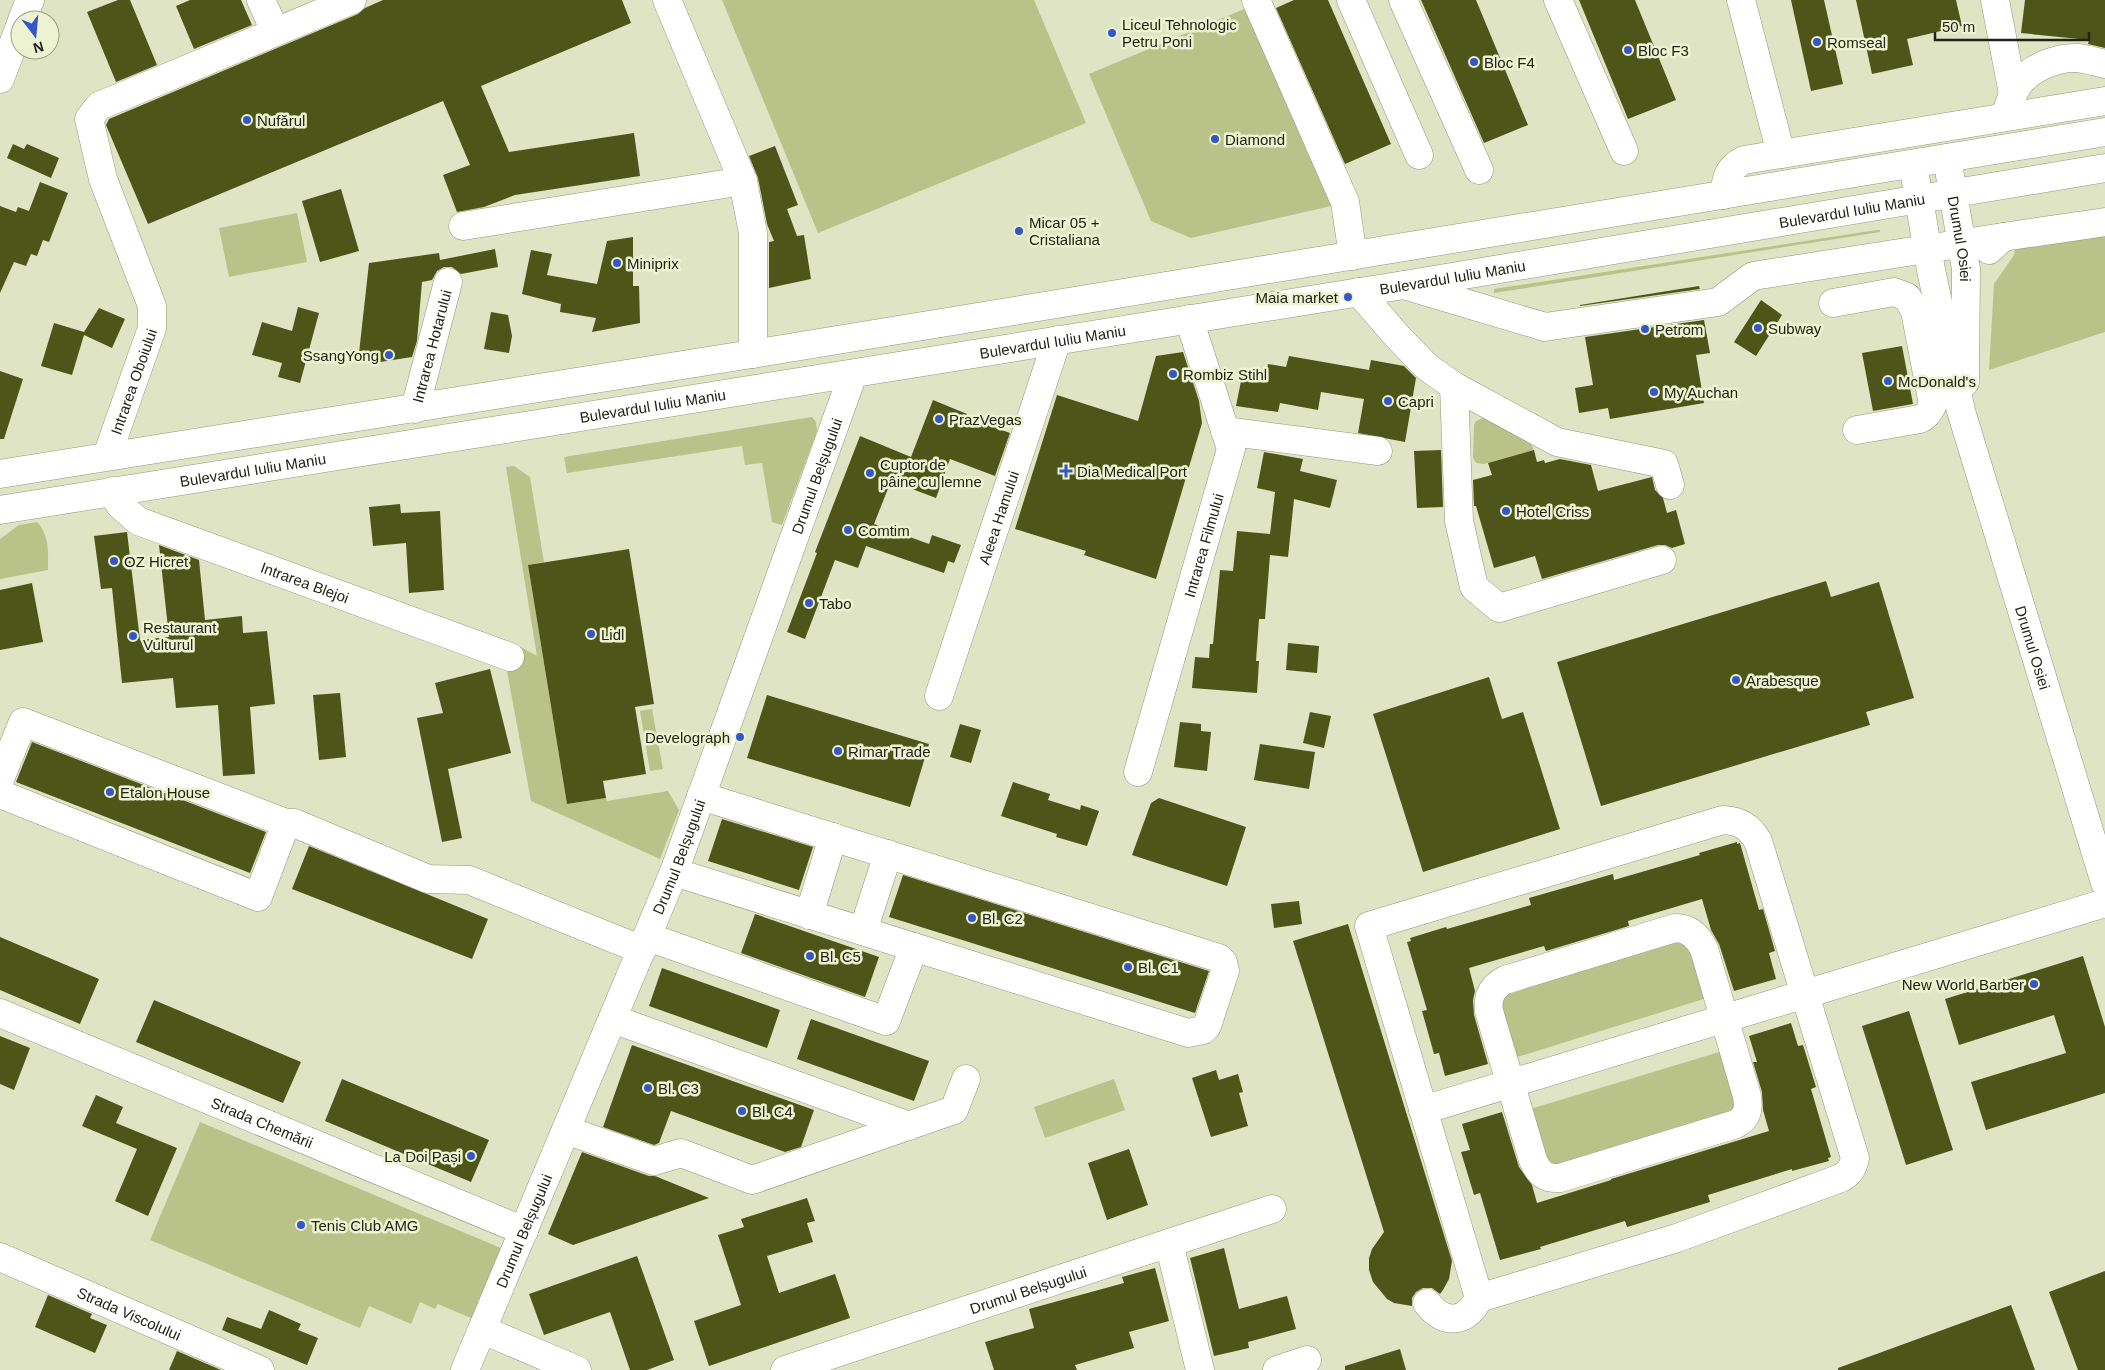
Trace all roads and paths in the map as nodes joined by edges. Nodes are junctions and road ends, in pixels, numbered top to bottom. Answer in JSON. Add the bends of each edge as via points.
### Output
{"nodes":[{"id":1,"x":261,"y":0,"type":"edge"},
{"id":2,"x":352,"y":0,"type":"edge"},
{"id":3,"x":667,"y":0,"type":"edge"},
{"id":4,"x":1256,"y":0,"type":"edge"},
{"id":5,"x":1351,"y":0,"type":"edge"},
{"id":6,"x":1404,"y":0,"type":"edge"},
{"id":7,"x":1558,"y":0,"type":"edge"},
{"id":8,"x":1741,"y":0,"type":"edge"},
{"id":9,"x":1995,"y":0,"type":"edge"},
{"id":10,"x":275,"y":31,"type":"junction"},
{"id":11,"x":10,"y":52,"type":"edge"},
{"id":12,"x":2105,"y":64,"type":"edge"},
{"id":13,"x":0,"y":79,"type":"edge"},
{"id":14,"x":2105,"y":101,"type":"edge"},
{"id":15,"x":2009,"y":105,"type":"junction"},
{"id":16,"x":2105,"y":132,"type":"edge"},
{"id":17,"x":1624,"y":151,"type":"dead end"},
{"id":18,"x":1781,"y":154,"type":"junction"},
{"id":19,"x":1419,"y":155,"type":"dead end"},
{"id":20,"x":1947,"y":158,"type":"junction"},
{"id":21,"x":1913,"y":164,"type":"junction"},
{"id":22,"x":2105,"y":168,"type":"edge"},
{"id":23,"x":1479,"y":170,"type":"dead end"},
{"id":24,"x":743,"y":181,"type":"junction"},
{"id":25,"x":1953,"y":194,"type":"junction"},
{"id":26,"x":1724,"y":195,"type":"junction"},
{"id":27,"x":1919,"y":199,"type":"junction"},
{"id":28,"x":2105,"y":222,"type":"edge"},
{"id":29,"x":463,"y":226,"type":"dead end"},
{"id":30,"x":2003,"y":237,"type":"junction"},
{"id":31,"x":1962,"y":244,"type":"junction"},
{"id":32,"x":1928,"y":249,"type":"junction"},
{"id":33,"x":1354,"y":256,"type":"junction"},
{"id":34,"x":448,"y":282,"type":"dead end"},
{"id":35,"x":1404,"y":284,"type":"junction"},
{"id":36,"x":1360,"y":292,"type":"junction"},
{"id":37,"x":1967,"y":302,"type":"junction"},
{"id":38,"x":1833,"y":303,"type":"dead end"},
{"id":39,"x":1189,"y":319,"type":"junction"},
{"id":40,"x":1057,"y":340,"type":"junction"},
{"id":41,"x":753,"y":354,"type":"junction"},
{"id":42,"x":853,"y":374,"type":"junction"},
{"id":43,"x":1454,"y":386,"type":"junction"},
{"id":44,"x":758,"y":389,"type":"junction"},
{"id":45,"x":415,"y":409,"type":"junction"},
{"id":46,"x":1962,"y":411,"type":"junction"},
{"id":47,"x":1225,"y":430,"type":"junction"},
{"id":48,"x":1857,"y":430,"type":"dead end"},
{"id":49,"x":1378,"y":451,"type":"dead end"},
{"id":50,"x":107,"y":456,"type":"junction"},
{"id":51,"x":0,"y":474,"type":"edge"},
{"id":52,"x":1670,"y":485,"type":"dead end"},
{"id":53,"x":112,"y":491,"type":"junction"},
{"id":54,"x":3,"y":514,"type":"edge"},
{"id":55,"x":1662,"y":560,"type":"dead end"},
{"id":56,"x":510,"y":657,"type":"dead end"},
{"id":57,"x":939,"y":696,"type":"dead end"},
{"id":58,"x":1138,"y":772,"type":"dead end"},
{"id":59,"x":0,"y":780,"type":"edge"},
{"id":60,"x":0,"y":794,"type":"edge"},
{"id":61,"x":701,"y":796,"type":"junction"},
{"id":62,"x":286,"y":823,"type":"junction"},
{"id":63,"x":833,"y":837,"type":"junction"},
{"id":64,"x":888,"y":854,"type":"junction"},
{"id":65,"x":674,"y":872,"type":"junction"},
{"id":66,"x":2105,"y":883,"type":"edge"},
{"id":67,"x":2105,"y":902,"type":"edge"},
{"id":68,"x":809,"y":914,"type":"junction"},
{"id":69,"x":863,"y":931,"type":"junction"},
{"id":70,"x":645,"y":943,"type":"junction"},
{"id":71,"x":914,"y":947,"type":"junction"},
{"id":72,"x":1804,"y":994,"type":"junction"},
{"id":73,"x":0,"y":1012,"type":"edge"},
{"id":74,"x":1724,"y":1018,"type":"junction"},
{"id":75,"x":613,"y":1019,"type":"junction"},
{"id":76,"x":966,"y":1079,"type":"dead end"},
{"id":77,"x":1511,"y":1083,"type":"junction"},
{"id":78,"x":1423,"y":1110,"type":"junction"},
{"id":79,"x":909,"y":1126,"type":"junction"},
{"id":80,"x":566,"y":1130,"type":"junction"},
{"id":81,"x":1272,"y":1209,"type":"dead end"},
{"id":82,"x":524,"y":1231,"type":"junction"},
{"id":83,"x":1169,"y":1243,"type":"junction"},
{"id":84,"x":0,"y":1257,"type":"edge"},
{"id":85,"x":1479,"y":1298,"type":"junction"},
{"id":86,"x":1427,"y":1303,"type":"dead end"},
{"id":87,"x":483,"y":1330,"type":"junction"},
{"id":88,"x":1307,"y":1360,"type":"dead end"},
{"id":89,"x":260,"y":1370,"type":"edge"},
{"id":90,"x":465,"y":1370,"type":"edge"},
{"id":91,"x":577,"y":1370,"type":"edge"},
{"id":92,"x":785,"y":1370,"type":"edge"},
{"id":93,"x":1200,"y":1370,"type":"edge"},
{"id":94,"x":1277,"y":1370,"type":"edge"}],
"edges":[{"from":1,"to":10,"type":"street"},
{"from":2,"to":10,"type":"street"},
{"from":3,"to":24,"type":"street"},
{"from":4,"to":33,"type":"street","via":[[1345,202]]},
{"from":5,"to":19,"type":"street"},
{"from":6,"to":23,"type":"street"},
{"from":7,"to":17,"type":"street"},
{"from":8,"to":18,"type":"street"},
{"from":9,"to":15,"type":"street"},
{"from":10,"to":50,"type":"street","name":"Intrarea Oboiului","via":[[99,106],[89,119],[103,179],[152,306],[152,328]]},
{"from":11,"to":13,"type":"street"},
{"from":12,"to":15,"type":"street","via":[[2079,58],[2045,64],[2020,82]]},
{"from":14,"to":15,"type":"street"},
{"from":15,"to":18,"type":"street"},
{"from":16,"to":20,"type":"street"},
{"from":18,"to":26,"type":"street","via":[[1736,164],[1729,170]]},
{"from":20,"to":21,"type":"street"},
{"from":20,"to":25,"type":"street","name":"Drumul Osiei"},
{"from":21,"to":26,"type":"street"},
{"from":21,"to":27,"type":"street","name":"Drumul Osiei"},
{"from":22,"to":25,"type":"street","name":"Bulevardul Iuliu Maniu"},
{"from":24,"to":29,"type":"street"},
{"from":24,"to":41,"type":"street","via":[[753,233]]},
{"from":25,"to":27,"type":"street","name":"Bulevardul Iuliu Maniu"},
{"from":25,"to":31,"type":"street","name":"Drumul Osiei"},
{"from":26,"to":33,"type":"street"},
{"from":27,"to":32,"type":"street","name":"Drumul Osiei"},
{"from":27,"to":35,"type":"street","name":"Bulevardul Iuliu Maniu"},
{"from":28,"to":30,"type":"street"},
{"from":30,"to":31,"type":"street"},
{"from":30,"to":37,"type":"street","via":[[1987,253]]},
{"from":31,"to":32,"type":"street"},
{"from":31,"to":37,"type":"street","name":"Drumul Osiei"},
{"from":32,"to":35,"type":"street","via":[[1753,276],[1718,302],[1544,327]]},
{"from":32,"to":46,"type":"street","name":"Drumul Osiei"},
{"from":33,"to":36,"type":"street"},
{"from":33,"to":41,"type":"street"},
{"from":34,"to":45,"type":"street","name":"Intrarea Hotarului"},
{"from":35,"to":36,"type":"street","name":"Bulevardul Iuliu Maniu"},
{"from":36,"to":39,"type":"street","name":"Bulevardul Iuliu Maniu"},
{"from":36,"to":43,"type":"street","via":[[1427,367]]},
{"from":37,"to":46,"type":"street","name":"Drumul Osiei","via":[[1967,368]]},
{"from":38,"to":48,"type":"street","via":[[1894,292],[1910,300],[1915,311],[1933,404],[1929,413],[1920,419]]},
{"from":39,"to":40,"type":"street","name":"Bulevardul Iuliu Maniu"},
{"from":39,"to":47,"type":"street","name":"Intrarea Filmului"},
{"from":40,"to":42,"type":"street","name":"Bulevardul Iuliu Maniu"},
{"from":40,"to":57,"type":"street","name":"Aleea Hamului"},
{"from":41,"to":44,"type":"street"},
{"from":41,"to":45,"type":"street"},
{"from":42,"to":44,"type":"street","name":"Bulevardul Iuliu Maniu"},
{"from":42,"to":61,"type":"street","name":"Drumul Belșugului"},
{"from":43,"to":52,"type":"street","via":[[1557,442],[1664,464]]},
{"from":43,"to":55,"type":"street","via":[[1459,521],[1474,587],[1500,608]]},
{"from":44,"to":53,"type":"street","name":"Bulevardul Iuliu Maniu"},
{"from":45,"to":50,"type":"street"},
{"from":46,"to":66,"type":"street","name":"Drumul Osiei"},
{"from":47,"to":49,"type":"street"},
{"from":47,"to":58,"type":"street","name":"Intrarea Filmului","via":[[1231,449]]},
{"from":50,"to":51,"type":"street"},
{"from":50,"to":53,"type":"street"},
{"from":53,"to":54,"type":"street","name":"Bulevardul Iuliu Maniu"},
{"from":53,"to":56,"type":"street","name":"Intrarea Blejoi","via":[[120,506],[138,521]]},
{"from":59,"to":62,"type":"street","via":[[23,722]]},
{"from":60,"to":62,"type":"street","via":[[258,896]]},
{"from":61,"to":63,"type":"street"},
{"from":61,"to":65,"type":"street","name":"Drumul Belșugului"},
{"from":62,"to":70,"type":"street","via":[[294,823],[428,879],[469,880]]},
{"from":63,"to":64,"type":"street"},
{"from":63,"to":68,"type":"street"},
{"from":64,"to":69,"type":"street"},
{"from":64,"to":71,"type":"street","via":[[1218,958],[1223,962],[1225,971],[1208,1026],[1188,1033]]},
{"from":65,"to":68,"type":"street"},
{"from":65,"to":70,"type":"street","name":"Drumul Belșugului"},
{"from":67,"to":72,"type":"street"},
{"from":68,"to":69,"type":"street"},
{"from":69,"to":71,"type":"street"},
{"from":70,"to":71,"type":"street","via":[[886,1021]]},
{"from":70,"to":75,"type":"street","name":"Drumul Belșugului"},
{"from":72,"to":74,"type":"street"},
{"from":72,"to":78,"type":"street","via":[[1758,841],[1752,830],[1734,820],[1722,820],[1369,926]]},
{"from":72,"to":85,"type":"street","via":[[1855,1158],[1848,1173],[1677,1238]]},
{"from":73,"to":82,"type":"street","name":"Strada Chemării"},
{"from":74,"to":77,"type":"street"},
{"from":74,"to":77,"type":"street","via":[[1701,942],[1681,928],[1514,977],[1494,988],[1488,1004]]},
{"from":74,"to":77,"type":"street","via":[[1749,1106],[1747,1114],[1736,1124],[1560,1178],[1543,1176],[1537,1169]]},
{"from":75,"to":79,"type":"street"},
{"from":75,"to":80,"type":"street","name":"Drumul Belșugului"},
{"from":76,"to":79,"type":"street","via":[[954,1110]]},
{"from":77,"to":78,"type":"street"},
{"from":78,"to":85,"type":"street"},
{"from":79,"to":80,"type":"street","via":[[752,1180],[681,1153],[654,1161]]},
{"from":80,"to":82,"type":"street","name":"Drumul Belșugului"},
{"from":81,"to":83,"type":"street","name":"Drumul Belșugului"},
{"from":82,"to":87,"type":"street","name":"Drumul Belșugului"},
{"from":83,"to":92,"type":"street","name":"Drumul Belșugului"},
{"from":83,"to":93,"type":"street"},
{"from":84,"to":89,"type":"street","name":"Strada Viscolului"},
{"from":85,"to":86,"type":"street","via":[[1474,1308],[1455,1319],[1444,1318]]},
{"from":87,"to":90,"type":"street","name":"Drumul Belșugului"},
{"from":87,"to":91,"type":"street"},
{"from":88,"to":94,"type":"street"}]}
